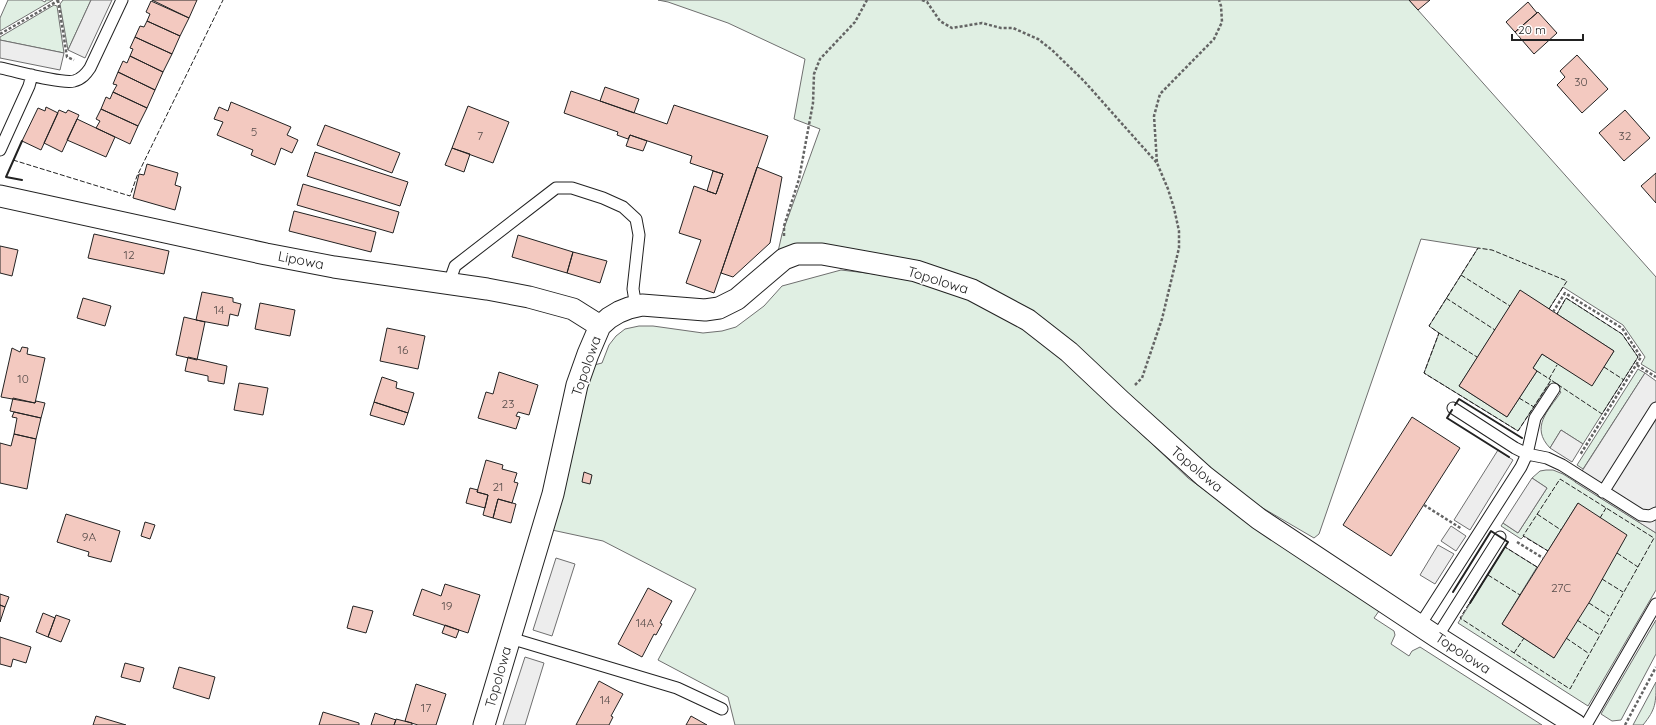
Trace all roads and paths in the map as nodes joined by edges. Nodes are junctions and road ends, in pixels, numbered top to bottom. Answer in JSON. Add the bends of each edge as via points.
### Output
{"nodes":[{"id":1,"x":59,"y":0,"type":"edge"},
{"id":2,"x":122,"y":0,"type":"edge"},
{"id":3,"x":867,"y":0,"type":"edge"},
{"id":4,"x":922,"y":0,"type":"edge"},
{"id":5,"x":1219,"y":0,"type":"edge"},
{"id":6,"x":0,"y":34,"type":"edge"},
{"id":7,"x":0,"y":68,"type":"edge"},
{"id":8,"x":90,"y":68,"type":"junction"},
{"id":9,"x":32,"y":75,"type":"junction"},
{"id":10,"x":0,"y":150,"type":"edge"},
{"id":11,"x":1157,"y":163,"type":"junction"},
{"id":12,"x":0,"y":196,"type":"edge"},
{"id":13,"x":784,"y":260,"type":"junction"},
{"id":14,"x":449,"y":283,"type":"junction"},
{"id":15,"x":636,"y":307,"type":"junction"},
{"id":16,"x":1553,"y":312,"type":"dead end"},
{"id":17,"x":600,"y":326,"type":"junction"},
{"id":18,"x":1637,"y":365,"type":"junction"},
{"id":19,"x":1656,"y":377,"type":"edge"},
{"id":20,"x":1554,"y":389,"type":"dead end"},
{"id":21,"x":1121,"y":401,"type":"junction"},
{"id":22,"x":1453,"y":408,"type":"dead end"},
{"id":23,"x":1656,"y":408,"type":"edge"},
{"id":24,"x":1527,"y":454,"type":"junction"},
{"id":25,"x":1570,"y":470,"type":"junction"},
{"id":26,"x":1603,"y":492,"type":"junction"},
{"id":27,"x":1424,"y":505,"type":"dead end"},
{"id":28,"x":1656,"y":513,"type":"edge"},
{"id":29,"x":1500,"y":537,"type":"dead end"},
{"id":30,"x":1476,"y":538,"type":"junction"},
{"id":31,"x":1656,"y":604,"type":"edge"},
{"id":32,"x":1420,"y":626,"type":"junction"},
{"id":33,"x":1437,"y":637,"type":"junction"},
{"id":34,"x":510,"y":638,"type":"junction"},
{"id":35,"x":1656,"y":666,"type":"edge"},
{"id":36,"x":722,"y":709,"type":"dead end"},
{"id":37,"x":484,"y":725,"type":"edge"},
{"id":38,"x":1576,"y":725,"type":"edge"},
{"id":39,"x":1586,"y":725,"type":"edge"},
{"id":40,"x":1625,"y":725,"type":"edge"}],
"edges":[{"from":1,"to":6,"type":"path"},
{"from":1,"to":8,"type":"path","via":[[67,57]]},
{"from":2,"to":8,"type":"lane"},
{"from":3,"to":13,"type":"path","via":[[855,22],[820,60],[814,74],[814,103],[800,171],[784,226]]},
{"from":4,"to":11,"type":"path","via":[[927,2],[940,21],[952,28],[982,23],[1013,28],[1038,39],[1084,81]]},
{"from":5,"to":11,"type":"path","via":[[1222,22],[1214,39],[1160,94],[1154,116]]},
{"from":7,"to":9,"type":"lane"},
{"from":8,"to":9,"type":"lane","via":[[84,77],[74,81]]},
{"from":9,"to":10,"type":"lane"},
{"from":11,"to":21,"type":"path","via":[[1174,208],[1179,231],[1179,248],[1162,319],[1142,378]]},
{"from":12,"to":14,"type":"street","name":"Lipowa","via":[[266,254],[334,267]]},
{"from":13,"to":15,"type":"street","name":"Topolowa","via":[[737,300],[719,308],[705,310],[655,305]]},
{"from":13,"to":21,"type":"street","name":"Topolowa","via":[[797,254],[822,254],[916,271],[972,290],[1028,320],[1069,352]]},
{"from":14,"to":15,"type":"lane","via":[[455,266],[556,188],[572,188],[623,207],[636,219],[639,235],[633,289]]},
{"from":14,"to":17,"type":"street","name":"Lipowa","via":[[563,305],[581,312]]},
{"from":15,"to":17,"type":"street","name":"Topolowa","via":[[619,312]]},
{"from":16,"to":18,"type":"path","via":[[1565,293],[1622,328],[1641,357]]},
{"from":17,"to":34,"type":"street","name":"Topolowa","via":[[577,385],[553,494]]},
{"from":18,"to":19,"type":"path"},
{"from":18,"to":25,"type":"path"},
{"from":20,"to":24,"type":"lane","via":[[1535,418]]},
{"from":21,"to":32,"type":"street","name":"Topolowa","via":[[1204,476],[1259,519]]},
{"from":22,"to":24,"type":"lane"},
{"from":23,"to":26,"type":"lane"},
{"from":24,"to":25,"type":"lane","via":[[1547,458]]},
{"from":24,"to":30,"type":"lane"},
{"from":25,"to":26,"type":"lane"},
{"from":26,"to":28,"type":"lane","via":[[1641,515],[1650,516]]},
{"from":27,"to":30,"type":"path"},
{"from":29,"to":33,"type":"lane"},
{"from":30,"to":32,"type":"lane"},
{"from":31,"to":39,"type":"lane"},
{"from":32,"to":33,"type":"street","name":"Topolowa"},
{"from":33,"to":38,"type":"street","name":"Topolowa"},
{"from":34,"to":36,"type":"lane","via":[[677,688]]},
{"from":34,"to":37,"type":"street","name":"Topolowa"},
{"from":35,"to":40,"type":"path"}]}
